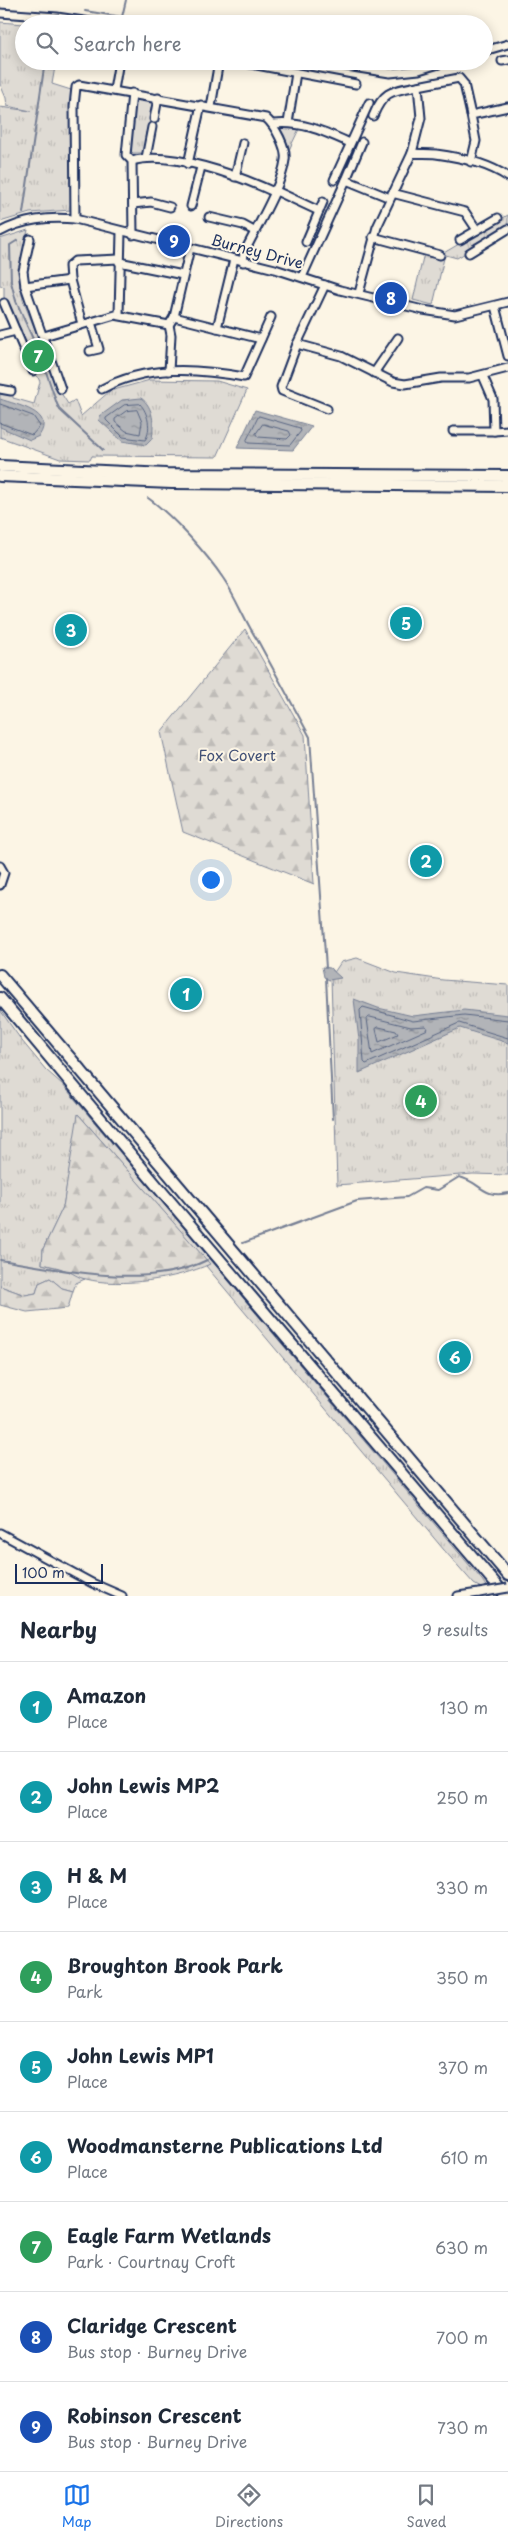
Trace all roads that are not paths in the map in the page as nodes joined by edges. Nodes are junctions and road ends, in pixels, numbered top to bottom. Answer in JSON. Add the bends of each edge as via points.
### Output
{"nodes":[{"id":1,"x":0,"y":13,"type":"edge"},
{"id":2,"x":29,"y":15,"type":"edge"},
{"id":3,"x":508,"y":44,"type":"edge"},
{"id":4,"x":493,"y":48,"type":"edge"},
{"id":5,"x":117,"y":70,"type":"edge"},
{"id":6,"x":217,"y":70,"type":"edge"},
{"id":7,"x":281,"y":70,"type":"edge"},
{"id":8,"x":371,"y":70,"type":"edge"},
{"id":9,"x":419,"y":70,"type":"edge"},
{"id":10,"x":296,"y":73,"type":"junction"},
{"id":11,"x":356,"y":84,"type":"dead end"},
{"id":12,"x":418,"y":86,"type":"junction"},
{"id":13,"x":114,"y":90,"type":"junction"},
{"id":14,"x":132,"y":93,"type":"junction"},
{"id":15,"x":158,"y":98,"type":"junction"},
{"id":16,"x":369,"y":103,"type":"dead end"},
{"id":17,"x":201,"y":105,"type":"junction"},
{"id":18,"x":508,"y":106,"type":"edge"},
{"id":19,"x":211,"y":107,"type":"junction"},
{"id":20,"x":471,"y":115,"type":"junction"},
{"id":21,"x":373,"y":116,"type":"dead end"},
{"id":22,"x":288,"y":123,"type":"junction"},
{"id":23,"x":273,"y":124,"type":"junction"},
{"id":24,"x":362,"y":142,"type":"dead end"},
{"id":25,"x":243,"y":143,"type":"dead end"},
{"id":26,"x":350,"y":143,"type":"junction"},
{"id":27,"x":412,"y":153,"type":"junction"},
{"id":28,"x":146,"y":158,"type":"junction"},
{"id":29,"x":132,"y":160,"type":"junction"},
{"id":30,"x":471,"y":162,"type":"junction"},
{"id":31,"x":188,"y":164,"type":"junction"},
{"id":32,"x":201,"y":167,"type":"junction"},
{"id":33,"x":235,"y":177,"type":"junction"},
{"id":34,"x":508,"y":177,"type":"edge"},
{"id":35,"x":334,"y":180,"type":"dead end"},
{"id":36,"x":346,"y":180,"type":"junction"},
{"id":37,"x":274,"y":191,"type":"junction"},
{"id":38,"x":391,"y":196,"type":"junction"},
{"id":39,"x":323,"y":202,"type":"dead end"},
{"id":40,"x":133,"y":204,"type":"junction"},
{"id":41,"x":170,"y":206,"type":"dead end"},
{"id":42,"x":191,"y":206,"type":"dead end"},
{"id":43,"x":319,"y":211,"type":"junction"},
{"id":44,"x":209,"y":217,"type":"dead end"},
{"id":45,"x":498,"y":218,"type":"dead end"},
{"id":46,"x":74,"y":219,"type":"junction"},
{"id":47,"x":508,"y":229,"type":"edge"},
{"id":48,"x":477,"y":230,"type":"junction"},
{"id":49,"x":254,"y":231,"type":"junction"},
{"id":50,"x":0,"y":232,"type":"edge"},
{"id":51,"x":121,"y":232,"type":"junction"},
{"id":52,"x":133,"y":235,"type":"junction"},
{"id":53,"x":373,"y":237,"type":"junction"},
{"id":54,"x":30,"y":240,"type":"dead end"},
{"id":55,"x":460,"y":240,"type":"dead end"},
{"id":56,"x":306,"y":242,"type":"dead end"},
{"id":57,"x":190,"y":248,"type":"junction"},
{"id":58,"x":469,"y":253,"type":"dead end"},
{"id":59,"x":440,"y":254,"type":"dead end"},
{"id":60,"x":234,"y":259,"type":"junction"},
{"id":61,"x":119,"y":260,"type":"junction"},
{"id":62,"x":243,"y":262,"type":"junction"},
{"id":63,"x":183,"y":276,"type":"junction"},
{"id":64,"x":302,"y":277,"type":"junction"},
{"id":65,"x":70,"y":280,"type":"junction"},
{"id":66,"x":325,"y":285,"type":"junction"},
{"id":67,"x":25,"y":286,"type":"junction"},
{"id":68,"x":359,"y":293,"type":"junction"},
{"id":69,"x":508,"y":302,"type":"edge"},
{"id":70,"x":4,"y":303,"type":"dead end"},
{"id":71,"x":495,"y":306,"type":"junction"},
{"id":72,"x":119,"y":315,"type":"junction"},
{"id":73,"x":174,"y":318,"type":"junction"},
{"id":74,"x":271,"y":318,"type":"dead end"},
{"id":75,"x":90,"y":322,"type":"junction"},
{"id":76,"x":82,"y":324,"type":"junction"},
{"id":77,"x":169,"y":325,"type":"junction"},
{"id":78,"x":217,"y":328,"type":"junction"},
{"id":79,"x":16,"y":331,"type":"junction"},
{"id":80,"x":0,"y":336,"type":"edge"},
{"id":81,"x":44,"y":336,"type":"junction"},
{"id":82,"x":261,"y":338,"type":"junction"},
{"id":83,"x":398,"y":338,"type":"dead end"},
{"id":84,"x":297,"y":344,"type":"junction"},
{"id":85,"x":90,"y":351,"type":"dead end"},
{"id":86,"x":508,"y":356,"type":"edge"},
{"id":87,"x":508,"y":368,"type":"edge"},
{"id":88,"x":33,"y":371,"type":"dead end"},
{"id":89,"x":169,"y":371,"type":"junction"},
{"id":90,"x":374,"y":373,"type":"junction"},
{"id":91,"x":482,"y":376,"type":"junction"},
{"id":92,"x":0,"y":389,"type":"edge"},
{"id":93,"x":61,"y":389,"type":"dead end"},
{"id":94,"x":102,"y":390,"type":"dead end"},
{"id":95,"x":11,"y":391,"type":"dead end"},
{"id":96,"x":327,"y":409,"type":"dead end"},
{"id":97,"x":508,"y":430,"type":"edge"},
{"id":98,"x":453,"y":431,"type":"dead end"},
{"id":99,"x":494,"y":431,"type":"junction"},
{"id":100,"x":0,"y":466,"type":"edge"},
{"id":101,"x":0,"y":476,"type":"edge"},
{"id":102,"x":508,"y":476,"type":"edge"},
{"id":103,"x":508,"y":486,"type":"edge"},
{"id":104,"x":0,"y":866,"type":"edge"},
{"id":105,"x":0,"y":885,"type":"edge"},
{"id":106,"x":0,"y":975,"type":"edge"},
{"id":107,"x":0,"y":998,"type":"edge"},
{"id":108,"x":0,"y":1534,"type":"edge"},
{"id":109,"x":508,"y":1575,"type":"edge"},
{"id":110,"x":508,"y":1588,"type":"edge"},
{"id":111,"x":122,"y":1596,"type":"edge"},
{"id":112,"x":458,"y":1596,"type":"edge"},
{"id":113,"x":506,"y":1596,"type":"edge"}],
"edges":[{"from":1,"to":2,"type":"street"},
{"from":3,"to":4,"type":"street"},
{"from":5,"to":13,"type":"street"},
{"from":6,"to":19,"type":"street"},
{"from":7,"to":10,"type":"street"},
{"from":8,"to":9,"type":"street","via":[[390,73]]},
{"from":10,"to":11,"type":"street"},
{"from":10,"to":22,"type":"street"},
{"from":12,"to":20,"type":"street","via":[[459,78],[464,84]]},
{"from":12,"to":21,"type":"street","via":[[387,93]]},
{"from":12,"to":27,"type":"street","via":[[421,118]]},
{"from":13,"to":14,"type":"street"},
{"from":13,"to":46,"type":"street","via":[[83,84],[76,87]]},
{"from":14,"to":15,"type":"street"},
{"from":14,"to":29,"type":"street","via":[[126,155]]},
{"from":15,"to":17,"type":"street"},
{"from":15,"to":28,"type":"street"},
{"from":16,"to":26,"type":"street"},
{"from":17,"to":19,"type":"street"},
{"from":17,"to":31,"type":"street"},
{"from":18,"to":20,"type":"street"},
{"from":19,"to":23,"type":"street","via":[[266,118]]},
{"from":20,"to":30,"type":"street","via":[[476,141]]},
{"from":22,"to":23,"type":"street"},
{"from":22,"to":26,"type":"street","via":[[312,127]]},
{"from":23,"to":37,"type":"street","via":[[285,155],[284,167]]},
{"from":24,"to":36,"type":"street"},
{"from":25,"to":33,"type":"street"},
{"from":26,"to":35,"type":"street"},
{"from":27,"to":30,"type":"street","via":[[437,154]]},
{"from":27,"to":38,"type":"street"},
{"from":28,"to":29,"type":"street"},
{"from":28,"to":31,"type":"street"},
{"from":29,"to":40,"type":"street"},
{"from":30,"to":34,"type":"street","via":[[499,170]]},
{"from":31,"to":32,"type":"street"},
{"from":32,"to":33,"type":"street"},
{"from":32,"to":42,"type":"street"},
{"from":33,"to":37,"type":"street"},
{"from":36,"to":38,"type":"street"},
{"from":36,"to":64,"type":"street"},
{"from":37,"to":43,"type":"street"},
{"from":37,"to":49,"type":"street"},
{"from":38,"to":48,"type":"street","via":[[465,212]]},
{"from":38,"to":53,"type":"street"},
{"from":39,"to":43,"type":"street"},
{"from":40,"to":41,"type":"street","via":[[151,202]]},
{"from":40,"to":52,"type":"street"},
{"from":43,"to":56,"type":"street"},
{"from":44,"to":49,"type":"street"},
{"from":45,"to":48,"type":"street"},
{"from":46,"to":50,"type":"street","name":"Burney Drive","via":[[49,217]]},
{"from":46,"to":51,"type":"street","name":"Burney Drive"},
{"from":47,"to":58,"type":"street"},
{"from":48,"to":55,"type":"street"},
{"from":49,"to":62,"type":"street"},
{"from":51,"to":52,"type":"street","name":"Burney Drive"},
{"from":51,"to":61,"type":"street"},
{"from":52,"to":57,"type":"street","name":"Burney Drive"},
{"from":53,"to":59,"type":"street"},
{"from":53,"to":68,"type":"street"},
{"from":54,"to":67,"type":"street","via":[[23,271]]},
{"from":57,"to":60,"type":"street","name":"Burney Drive"},
{"from":57,"to":63,"type":"street"},
{"from":60,"to":62,"type":"street","name":"Burney Drive"},
{"from":60,"to":78,"type":"street"},
{"from":61,"to":63,"type":"street"},
{"from":61,"to":65,"type":"street","via":[[75,261],[69,266]]},
{"from":61,"to":72,"type":"street"},
{"from":62,"to":64,"type":"street","name":"Burney Drive"},
{"from":63,"to":73,"type":"street"},
{"from":64,"to":66,"type":"street","name":"Burney Drive"},
{"from":65,"to":67,"type":"street"},
{"from":65,"to":76,"type":"street"},
{"from":66,"to":68,"type":"street","name":"Burney Drive"},
{"from":66,"to":84,"type":"street"},
{"from":67,"to":81,"type":"street"},
{"from":68,"to":71,"type":"street","name":"Burney Drive","via":[[448,314],[466,314]]},
{"from":69,"to":71,"type":"street","name":"Burney Drive"},
{"from":70,"to":79,"type":"street"},
{"from":71,"to":86,"type":"street"},
{"from":72,"to":75,"type":"street"},
{"from":72,"to":77,"type":"street"},
{"from":73,"to":77,"type":"street"},
{"from":73,"to":78,"type":"street"},
{"from":74,"to":82,"type":"street"},
{"from":75,"to":76,"type":"street"},
{"from":75,"to":85,"type":"street","via":[[98,349]]},
{"from":76,"to":81,"type":"street"},
{"from":77,"to":89,"type":"street"},
{"from":78,"to":82,"type":"street"},
{"from":79,"to":80,"type":"street"},
{"from":79,"to":88,"type":"street"},
{"from":81,"to":93,"type":"street"},
{"from":82,"to":89,"type":"street","via":[[244,377],[194,369]]},
{"from":83,"to":90,"type":"street"},
{"from":84,"to":90,"type":"street","via":[[341,356]]},
{"from":84,"to":96,"type":"street","via":[[282,391]]},
{"from":87,"to":91,"type":"street"},
{"from":89,"to":94,"type":"street","via":[[132,376]]},
{"from":90,"to":91,"type":"street","via":[[405,384]]},
{"from":91,"to":99,"type":"street","via":[[493,399]]},
{"from":92,"to":95,"type":"street"},
{"from":97,"to":99,"type":"street"},
{"from":98,"to":99,"type":"street"},
{"from":100,"to":102,"type":"highway","via":[[166,474]]},
{"from":101,"to":103,"type":"highway","via":[[172,483]]},
{"from":104,"to":105,"type":"street","via":[[4,873]]},
{"from":106,"to":109,"type":"highway"},
{"from":107,"to":113,"type":"highway"},
{"from":108,"to":111,"type":"street"},
{"from":110,"to":112,"type":"street","bridge":true}]}
